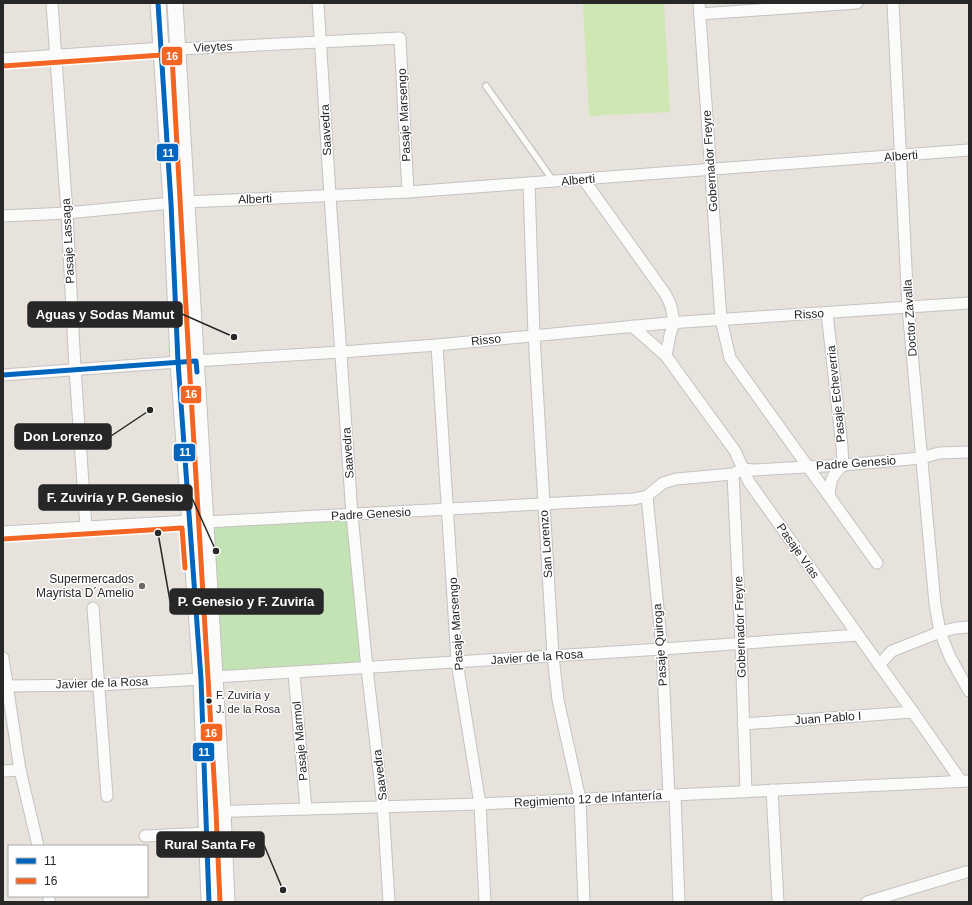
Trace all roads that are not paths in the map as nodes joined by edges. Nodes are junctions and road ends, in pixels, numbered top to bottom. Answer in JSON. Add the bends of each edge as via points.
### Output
{"nodes":[{"id":1,"x":52,"y":3,"type":"edge"},
{"id":2,"x":158,"y":3,"type":"edge"},
{"id":3,"x":175,"y":3,"type":"edge"},
{"id":4,"x":318,"y":3,"type":"edge"},
{"id":5,"x":857,"y":3,"type":"edge"},
{"id":6,"x":893,"y":3,"type":"edge"},
{"id":7,"x":700,"y":9,"type":"edge"},
{"id":8,"x":400,"y":38,"type":"joint"},
{"id":9,"x":320,"y":42,"type":"junction"},
{"id":10,"x":162,"y":48,"type":"junction"},
{"id":11,"x":179,"y":49,"type":"junction"},
{"id":12,"x":56,"y":56,"type":"junction"},
{"id":13,"x":3,"y":59,"type":"edge"},
{"id":14,"x":486,"y":86,"type":"dead end"},
{"id":15,"x":969,"y":150,"type":"edge"},
{"id":16,"x":902,"y":156,"type":"junction"},
{"id":17,"x":710,"y":169,"type":"junction"},
{"id":18,"x":584,"y":180,"type":"junction"},
{"id":19,"x":554,"y":182,"type":"junction"},
{"id":20,"x":530,"y":184,"type":"junction"},
{"id":21,"x":408,"y":192,"type":"junction"},
{"id":22,"x":330,"y":196,"type":"junction"},
{"id":23,"x":187,"y":202,"type":"junction"},
{"id":24,"x":171,"y":203,"type":"junction"},
{"id":25,"x":67,"y":213,"type":"junction"},
{"id":26,"x":3,"y":216,"type":"edge"},
{"id":27,"x":969,"y":304,"type":"edge"},
{"id":28,"x":908,"y":308,"type":"junction"},
{"id":29,"x":827,"y":313,"type":"junction"},
{"id":30,"x":721,"y":319,"type":"junction"},
{"id":31,"x":674,"y":322,"type":"junction"},
{"id":32,"x":632,"y":326,"type":"junction"},
{"id":33,"x":534,"y":335,"type":"junction"},
{"id":34,"x":437,"y":345,"type":"junction"},
{"id":35,"x":341,"y":352,"type":"junction"},
{"id":36,"x":666,"y":356,"type":"junction"},
{"id":37,"x":196,"y":361,"type":"junction"},
{"id":38,"x":178,"y":362,"type":"junction"},
{"id":39,"x":75,"y":369,"type":"junction"},
{"id":40,"x":3,"y":375,"type":"edge"},
{"id":41,"x":969,"y":452,"type":"edge"},
{"id":42,"x":922,"y":458,"type":"junction"},
{"id":43,"x":842,"y":465,"type":"junction"},
{"id":44,"x":808,"y":467,"type":"junction"},
{"id":45,"x":738,"y":471,"type":"junction"},
{"id":46,"x":829,"y":495,"type":"junction"},
{"id":47,"x":647,"y":496,"type":"junction"},
{"id":48,"x":544,"y":504,"type":"junction"},
{"id":49,"x":448,"y":510,"type":"junction"},
{"id":50,"x":352,"y":514,"type":"junction"},
{"id":51,"x":189,"y":521,"type":"junction"},
{"id":52,"x":206,"y":522,"type":"junction"},
{"id":53,"x":86,"y":527,"type":"junction"},
{"id":54,"x":3,"y":532,"type":"edge"},
{"id":55,"x":877,"y":563,"type":"dead end"},
{"id":56,"x":93,"y":608,"type":"dead end"},
{"id":57,"x":969,"y":627,"type":"edge"},
{"id":58,"x":940,"y":632,"type":"junction"},
{"id":59,"x":858,"y":636,"type":"junction"},
{"id":60,"x":741,"y":644,"type":"junction"},
{"id":61,"x":662,"y":650,"type":"junction"},
{"id":62,"x":553,"y":656,"type":"junction"},
{"id":63,"x":3,"y":658,"type":"edge"},
{"id":64,"x":458,"y":662,"type":"junction"},
{"id":65,"x":879,"y":665,"type":"junction"},
{"id":66,"x":367,"y":668,"type":"junction"},
{"id":67,"x":294,"y":672,"type":"junction"},
{"id":68,"x":208,"y":678,"type":"junction"},
{"id":69,"x":99,"y":684,"type":"junction"},
{"id":70,"x":5,"y":686,"type":"edge"},
{"id":71,"x":969,"y":691,"type":"edge"},
{"id":72,"x":913,"y":712,"type":"junction"},
{"id":73,"x":743,"y":724,"type":"junction"},
{"id":74,"x":20,"y":770,"type":"junction"},
{"id":75,"x":3,"y":771,"type":"edge"},
{"id":76,"x":965,"y":781,"type":"edge"},
{"id":77,"x":772,"y":790,"type":"junction"},
{"id":78,"x":746,"y":792,"type":"junction"},
{"id":79,"x":672,"y":795,"type":"junction"},
{"id":80,"x":106,"y":796,"type":"dead end"},
{"id":81,"x":580,"y":799,"type":"junction"},
{"id":82,"x":480,"y":804,"type":"junction"},
{"id":83,"x":383,"y":806,"type":"junction"},
{"id":84,"x":306,"y":809,"type":"junction"},
{"id":85,"x":223,"y":811,"type":"junction"},
{"id":86,"x":206,"y":812,"type":"junction"},
{"id":87,"x":207,"y":833,"type":"junction"},
{"id":88,"x":145,"y":836,"type":"dead end"},
{"id":89,"x":38,"y":845,"type":"edge"},
{"id":90,"x":966,"y":872,"type":"dead end"},
{"id":91,"x":209,"y":902,"type":"edge"},
{"id":92,"x":227,"y":902,"type":"edge"},
{"id":93,"x":389,"y":902,"type":"edge"},
{"id":94,"x":485,"y":902,"type":"edge"},
{"id":95,"x":584,"y":902,"type":"edge"},
{"id":96,"x":679,"y":902,"type":"edge"},
{"id":97,"x":778,"y":902,"type":"edge"},
{"id":98,"x":867,"y":902,"type":"edge"}],
"edges":[{"from":1,"to":12,"type":"street","name":"Pasaje Lassaga"},
{"from":2,"to":10,"type":"main road"},
{"from":3,"to":11,"type":"main road"},
{"from":4,"to":9,"type":"street","name":"Saavedra"},
{"from":5,"to":7,"type":"street"},
{"from":6,"to":16,"type":"street","name":"Doctor Zavalla"},
{"from":7,"to":17,"type":"street","name":"Gobernador Freyre"},
{"from":8,"to":9,"type":"street","name":"Vieytes"},
{"from":8,"to":21,"type":"street","name":"Pasaje Marsengo"},
{"from":9,"to":11,"type":"street","name":"Vieytes"},
{"from":9,"to":22,"type":"street","name":"Saavedra"},
{"from":10,"to":11,"type":"street","name":"Vieytes"},
{"from":10,"to":12,"type":"street","name":"Vieytes"},
{"from":10,"to":24,"type":"main road"},
{"from":11,"to":23,"type":"main road"},
{"from":12,"to":13,"type":"street","name":"Vieytes"},
{"from":12,"to":25,"type":"street","name":"Pasaje Lassaga"},
{"from":14,"to":19,"type":"lane"},
{"from":15,"to":16,"type":"street","name":"Alberti"},
{"from":16,"to":17,"type":"street","name":"Alberti"},
{"from":16,"to":28,"type":"street","name":"Doctor Zavalla"},
{"from":17,"to":18,"type":"street","name":"Alberti"},
{"from":17,"to":30,"type":"street","name":"Gobernador Freyre"},
{"from":18,"to":19,"type":"street","name":"Alberti"},
{"from":18,"to":31,"type":"street","via":[[666,295]]},
{"from":19,"to":20,"type":"street","name":"Alberti"},
{"from":20,"to":21,"type":"street","name":"Alberti"},
{"from":20,"to":33,"type":"street","name":"San Lorenzo"},
{"from":21,"to":22,"type":"street","name":"Alberti"},
{"from":22,"to":23,"type":"street","name":"Alberti"},
{"from":22,"to":35,"type":"street","name":"Saavedra"},
{"from":23,"to":37,"type":"main road"},
{"from":24,"to":25,"type":"street"},
{"from":24,"to":38,"type":"main road"},
{"from":25,"to":26,"type":"street"},
{"from":25,"to":39,"type":"street","name":"Pasaje Lassaga"},
{"from":27,"to":28,"type":"street","name":"Risso"},
{"from":28,"to":29,"type":"street","name":"Risso"},
{"from":28,"to":42,"type":"street","name":"Doctor Zavalla"},
{"from":29,"to":30,"type":"street","name":"Risso"},
{"from":29,"to":43,"type":"street","name":"Pasaje Echeverria"},
{"from":30,"to":31,"type":"street","name":"Risso"},
{"from":30,"to":44,"type":"street","via":[[730,358]]},
{"from":31,"to":32,"type":"street","name":"Risso"},
{"from":31,"to":36,"type":"street"},
{"from":32,"to":33,"type":"street","name":"Risso"},
{"from":32,"to":36,"type":"street","name":"Pasaje Vías"},
{"from":33,"to":34,"type":"street","name":"Risso"},
{"from":33,"to":48,"type":"street","name":"San Lorenzo"},
{"from":34,"to":35,"type":"street","name":"Risso"},
{"from":34,"to":49,"type":"street","name":"Pasaje Marsengo"},
{"from":35,"to":37,"type":"street","name":"Risso"},
{"from":35,"to":50,"type":"street","name":"Saavedra"},
{"from":36,"to":45,"type":"street","name":"Pasaje Vías","via":[[735,451]]},
{"from":37,"to":38,"type":"street","name":"Risso"},
{"from":37,"to":52,"type":"main road"},
{"from":38,"to":39,"type":"street","name":"Risso"},
{"from":38,"to":51,"type":"main road"},
{"from":39,"to":40,"type":"street","name":"Risso"},
{"from":39,"to":53,"type":"street","name":"Pasaje Lassaga"},
{"from":41,"to":42,"type":"street","name":"Padre Genesio","via":[[939,453]]},
{"from":42,"to":43,"type":"street","name":"Padre Genesio"},
{"from":42,"to":58,"type":"street","name":"Doctor Zavalla","via":[[935,604]]},
{"from":43,"to":44,"type":"street","name":"Padre Genesio"},
{"from":43,"to":46,"type":"street","via":[[833,474]]},
{"from":44,"to":45,"type":"street","name":"Padre Genesio"},
{"from":44,"to":46,"type":"street"},
{"from":45,"to":47,"type":"street","name":"Padre Genesio","via":[[676,479],[663,483]]},
{"from":45,"to":59,"type":"street","name":"Pasaje Vías","via":[[749,482]]},
{"from":45,"to":60,"type":"street","name":"Gobernador Freyre"},
{"from":46,"to":55,"type":"street"},
{"from":47,"to":48,"type":"street","name":"Padre Genesio"},
{"from":47,"to":61,"type":"street","name":"Pasaje Quiroga"},
{"from":48,"to":49,"type":"street","name":"Padre Genesio"},
{"from":48,"to":62,"type":"street","name":"San Lorenzo"},
{"from":49,"to":50,"type":"street","name":"Padre Genesio"},
{"from":49,"to":64,"type":"street","name":"Pasaje Marsengo"},
{"from":50,"to":52,"type":"street","name":"Padre Genesio"},
{"from":50,"to":66,"type":"street","name":"Saavedra"},
{"from":51,"to":52,"type":"street","name":"Padre Genesio"},
{"from":51,"to":53,"type":"street","name":"Padre Genesio"},
{"from":51,"to":68,"type":"main road"},
{"from":52,"to":68,"type":"main road"},
{"from":53,"to":54,"type":"street","name":"Padre Genesio"},
{"from":56,"to":69,"type":"street"},
{"from":57,"to":58,"type":"street"},
{"from":58,"to":65,"type":"street","via":[[892,651]]},
{"from":58,"to":71,"type":"street","via":[[950,657]]},
{"from":59,"to":60,"type":"street","name":"Javier de la Rosa"},
{"from":59,"to":65,"type":"street","name":"Pasaje Vías"},
{"from":60,"to":61,"type":"street","name":"Javier de la Rosa"},
{"from":60,"to":73,"type":"street","name":"Gobernador Freyre"},
{"from":61,"to":62,"type":"street","name":"Javier de la Rosa"},
{"from":61,"to":79,"type":"street","name":"Pasaje Quiroga"},
{"from":62,"to":64,"type":"street","name":"Javier de la Rosa"},
{"from":62,"to":81,"type":"street","name":"San Lorenzo","via":[[558,700]]},
{"from":63,"to":70,"type":"street"},
{"from":64,"to":66,"type":"street","name":"Javier de la Rosa"},
{"from":64,"to":82,"type":"street","name":"Pasaje Marsengo"},
{"from":65,"to":72,"type":"street","name":"Pasaje Vías"},
{"from":66,"to":67,"type":"street","name":"Javier de la Rosa"},
{"from":66,"to":83,"type":"street","name":"Saavedra"},
{"from":67,"to":68,"type":"street","name":"Javier de la Rosa"},
{"from":67,"to":84,"type":"street","name":"Pasaje Marmol"},
{"from":68,"to":69,"type":"street","name":"Javier de la Rosa"},
{"from":68,"to":85,"type":"main road"},
{"from":68,"to":86,"type":"main road"},
{"from":69,"to":70,"type":"street","name":"Javier de la Rosa"},
{"from":69,"to":80,"type":"street"},
{"from":70,"to":74,"type":"street"},
{"from":72,"to":73,"type":"street","name":"Juan Pablo I"},
{"from":72,"to":76,"type":"street","name":"Pasaje Vías"},
{"from":73,"to":78,"type":"street","name":"Gobernador Freyre"},
{"from":74,"to":75,"type":"street"},
{"from":74,"to":89,"type":"street"},
{"from":76,"to":77,"type":"street","name":"Regimiento 12 de Infantería"},
{"from":77,"to":78,"type":"street","name":"Regimiento 12 de Infantería"},
{"from":77,"to":97,"type":"street"},
{"from":78,"to":79,"type":"street","name":"Regimiento 12 de Infantería"},
{"from":79,"to":81,"type":"street","name":"Regimiento 12 de Infantería"},
{"from":79,"to":96,"type":"street","name":"Pasaje Quiroga"},
{"from":81,"to":82,"type":"street","name":"Regimiento 12 de Infantería"},
{"from":81,"to":95,"type":"street","name":"San Lorenzo"},
{"from":82,"to":83,"type":"street","name":"Regimiento 12 de Infantería"},
{"from":82,"to":94,"type":"street","name":"Pasaje Marsengo"},
{"from":83,"to":84,"type":"street","name":"Regimiento 12 de Infantería"},
{"from":83,"to":93,"type":"street","name":"Saavedra"},
{"from":84,"to":85,"type":"street","name":"Regimiento 12 de Infantería"},
{"from":85,"to":86,"type":"street","name":"Regimiento 12 de Infantería"},
{"from":85,"to":92,"type":"main road"},
{"from":86,"to":87,"type":"main road"},
{"from":87,"to":88,"type":"street"},
{"from":87,"to":91,"type":"main road"},
{"from":90,"to":98,"type":"street"}]}
